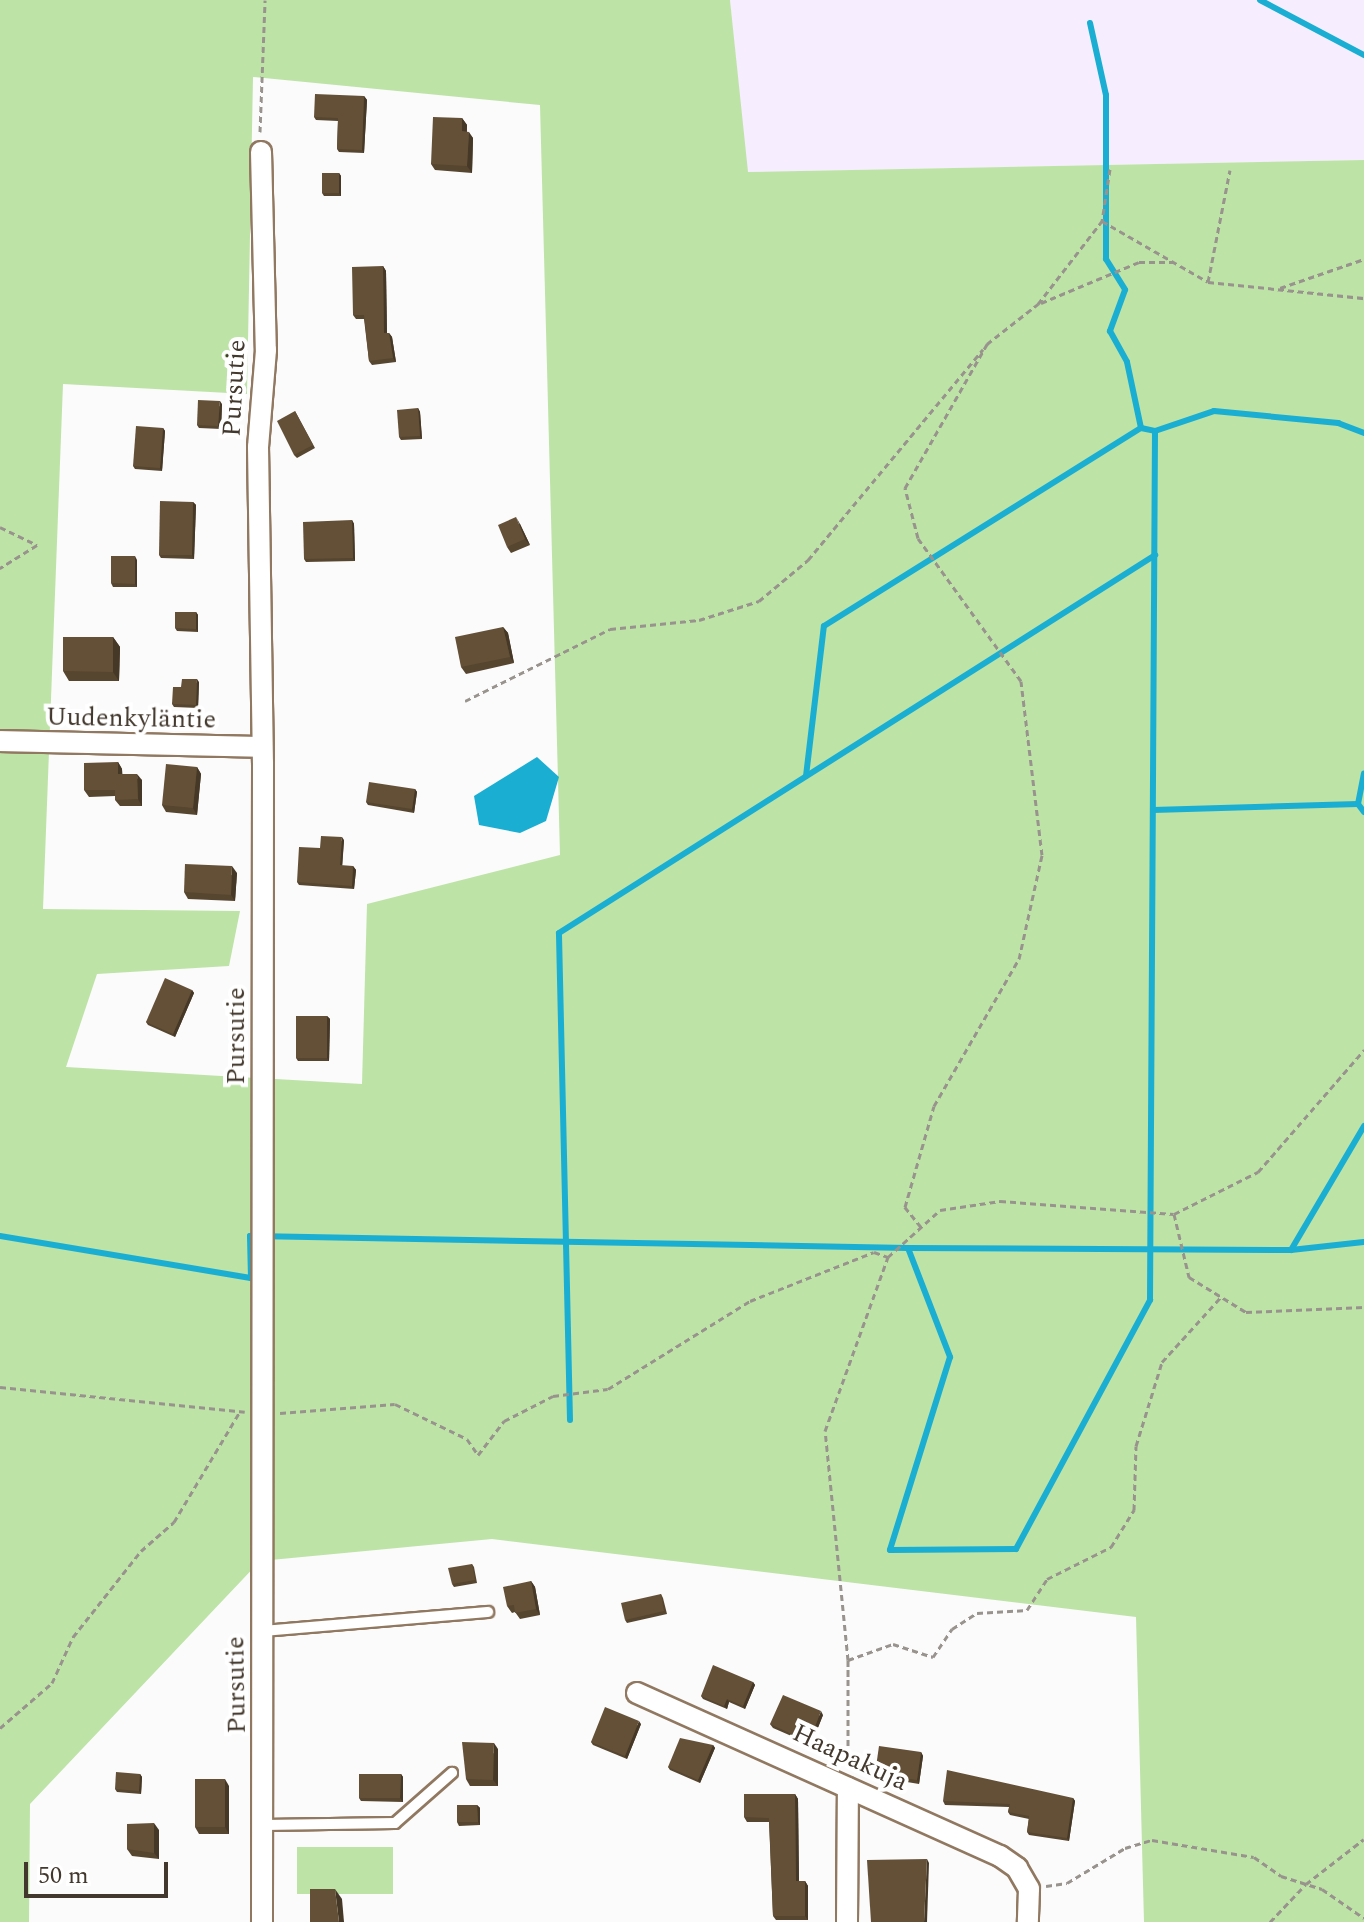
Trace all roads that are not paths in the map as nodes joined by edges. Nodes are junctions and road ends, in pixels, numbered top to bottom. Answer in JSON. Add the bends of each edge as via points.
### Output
{"nodes":[{"id":1,"x":261,"y":152,"type":"road end"},
{"id":2,"x":0,"y":741,"type":"edge"},
{"id":3,"x":260,"y":747,"type":"junction"},
{"id":4,"x":488,"y":1612,"type":"dead end"},
{"id":5,"x":262,"y":1631,"type":"junction"},
{"id":6,"x":637,"y":1693,"type":"dead end"},
{"id":7,"x":452,"y":1773,"type":"dead end"},
{"id":8,"x":848,"y":1788,"type":"junction"},
{"id":9,"x":264,"y":1825,"type":"junction"},
{"id":10,"x":262,"y":1922,"type":"edge"},
{"id":11,"x":847,"y":1922,"type":"edge"},
{"id":12,"x":1028,"y":1922,"type":"edge"}],
"edges":[{"from":1,"to":3,"type":"street","name":"Pursutie","via":[[266,350],[258,447]]},
{"from":2,"to":3,"type":"street","name":"Uudenkyläntie"},
{"from":3,"to":5,"type":"street","name":"Pursutie"},
{"from":4,"to":5,"type":"lane"},
{"from":5,"to":9,"type":"street","name":"Pursutie"},
{"from":6,"to":8,"type":"street","name":"Haapakuja"},
{"from":7,"to":9,"type":"lane","via":[[395,1823]]},
{"from":8,"to":11,"type":"street"},
{"from":8,"to":12,"type":"street","name":"Haapakuja","via":[[965,1836],[1017,1868],[1029,1889]]},
{"from":9,"to":10,"type":"street","name":"Pursutie"}]}
